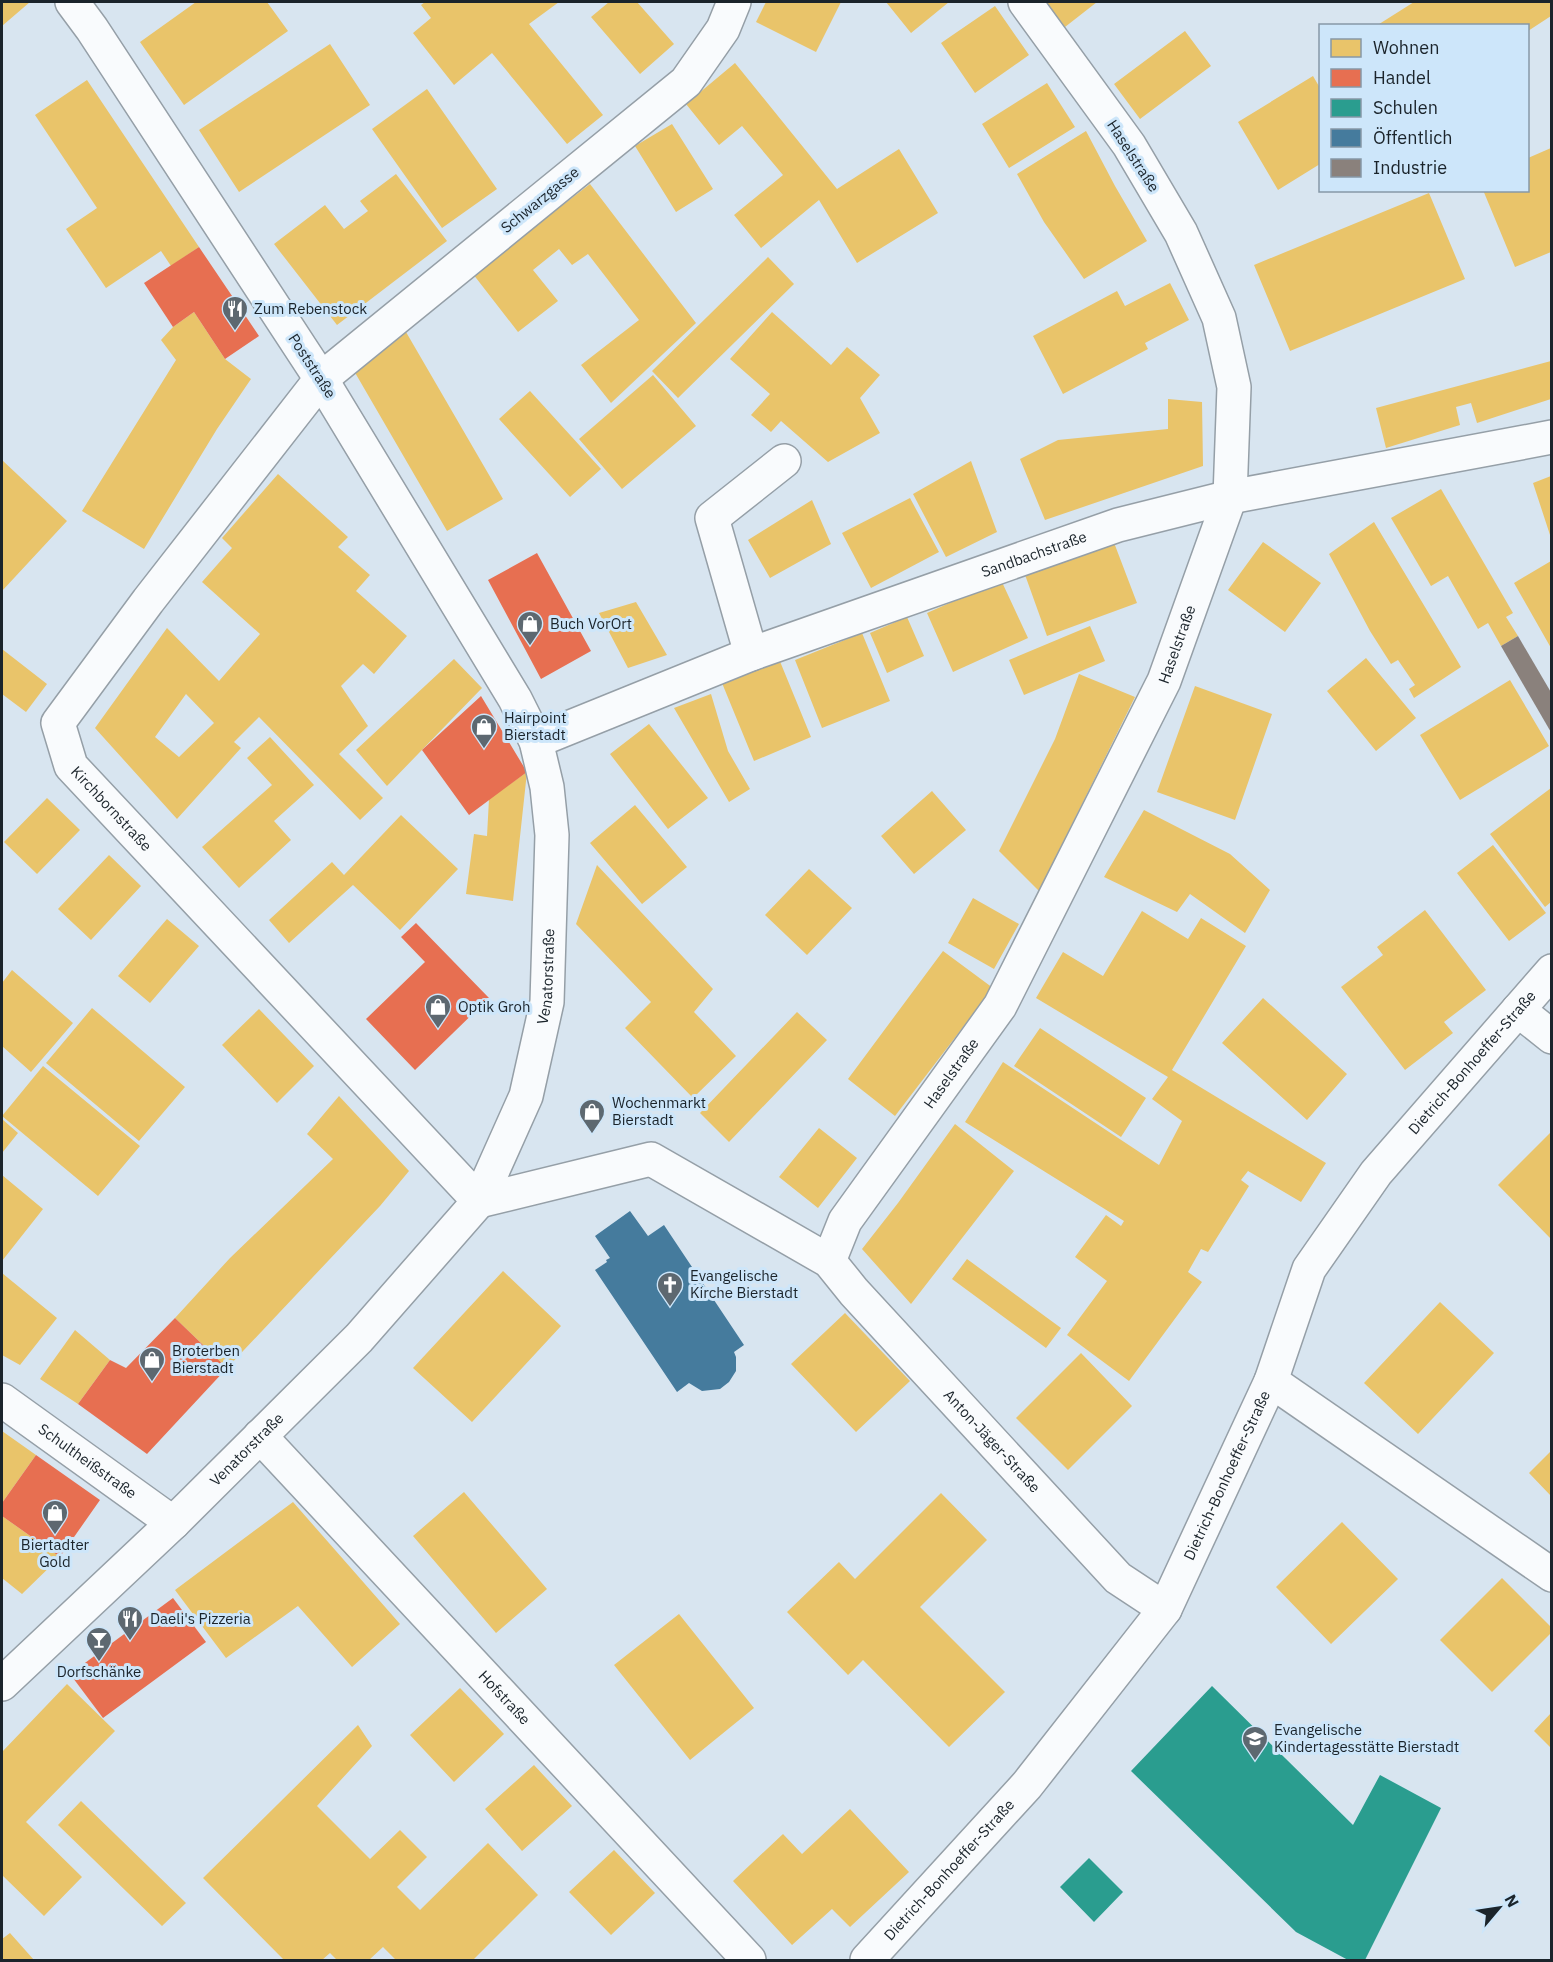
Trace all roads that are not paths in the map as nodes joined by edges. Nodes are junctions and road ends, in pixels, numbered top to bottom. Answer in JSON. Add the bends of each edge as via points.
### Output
{"nodes":[{"id":1,"x":72,"y":2,"type":"edge"},
{"id":2,"x":734,"y":2,"type":"edge"},
{"id":3,"x":1025,"y":2,"type":"edge"},
{"id":4,"x":321,"y":379,"type":"junction"},
{"id":5,"x":1551,"y":437,"type":"edge"},
{"id":6,"x":784,"y":461,"type":"dead end"},
{"id":7,"x":1230,"y":497,"type":"junction"},
{"id":8,"x":751,"y":654,"type":"junction"},
{"id":9,"x":536,"y":741,"type":"junction"},
{"id":10,"x":1551,"y":971,"type":"edge"},
{"id":11,"x":1518,"y":1010,"type":"junction"},
{"id":12,"x":1551,"y":1037,"type":"edge"},
{"id":13,"x":479,"y":1201,"type":"junction"},
{"id":14,"x":829,"y":1261,"type":"junction"},
{"id":15,"x":1271,"y":1381,"type":"junction"},
{"id":16,"x":2,"y":1400,"type":"edge"},
{"id":17,"x":260,"y":1436,"type":"junction"},
{"id":18,"x":173,"y":1523,"type":"junction"},
{"id":19,"x":1551,"y":1575,"type":"edge"},
{"id":20,"x":1165,"y":1609,"type":"junction"},
{"id":21,"x":2,"y":1684,"type":"edge"},
{"id":22,"x":750,"y":1960,"type":"edge"},
{"id":23,"x":867,"y":1960,"type":"edge"}],
"edges":[{"from":1,"to":4,"type":"street","name":"Poststraße"},
{"from":2,"to":4,"type":"street","name":"Schwarzgasse","via":[[723,29],[686,82]]},
{"from":3,"to":7,"type":"street","name":"Haselstraße","via":[[1129,145],[1181,233],[1219,318],[1234,387]]},
{"from":4,"to":9,"type":"street","name":"Poststraße","via":[[515,699]]},
{"from":4,"to":13,"type":"street","name":"Kirchbornstraße","via":[[58,723],[71,766]]},
{"from":5,"to":7,"type":"street","name":"Sandbachstraße"},
{"from":6,"to":8,"type":"street","via":[[712,518]]},
{"from":7,"to":8,"type":"street","name":"Sandbachstraße","via":[[1118,525]]},
{"from":7,"to":14,"type":"street","name":"Haselstraße","via":[[1164,681],[1000,1006],[845,1221]]},
{"from":8,"to":9,"type":"street","name":"Sandbachstraße"},
{"from":9,"to":13,"type":"street","name":"Venatorstraße","via":[[547,787],[552,835],[547,1002],[526,1096]]},
{"from":10,"to":11,"type":"street","name":"Dietrich-Bonhoeffer-Straße"},
{"from":11,"to":12,"type":"street"},
{"from":11,"to":15,"type":"street","name":"Dietrich-Bonhoeffer-Straße","via":[[1376,1173],[1309,1269]]},
{"from":13,"to":14,"type":"street","via":[[651,1159]]},
{"from":13,"to":17,"type":"street","name":"Venatorstraße","via":[[359,1338]]},
{"from":14,"to":20,"type":"street","name":"Anton-Jäger-Straße","via":[[1118,1578]]},
{"from":15,"to":19,"type":"street"},
{"from":15,"to":20,"type":"street","name":"Dietrich-Bonhoeffer-Straße"},
{"from":16,"to":18,"type":"street","name":"Schultheißstraße"},
{"from":17,"to":18,"type":"street","name":"Venatorstraße"},
{"from":17,"to":22,"type":"street","name":"Hofstraße"},
{"from":18,"to":21,"type":"street","name":"Venatorstraße"},
{"from":20,"to":23,"type":"street","name":"Dietrich-Bonhoeffer-Straße","via":[[1027,1785]]}]}
